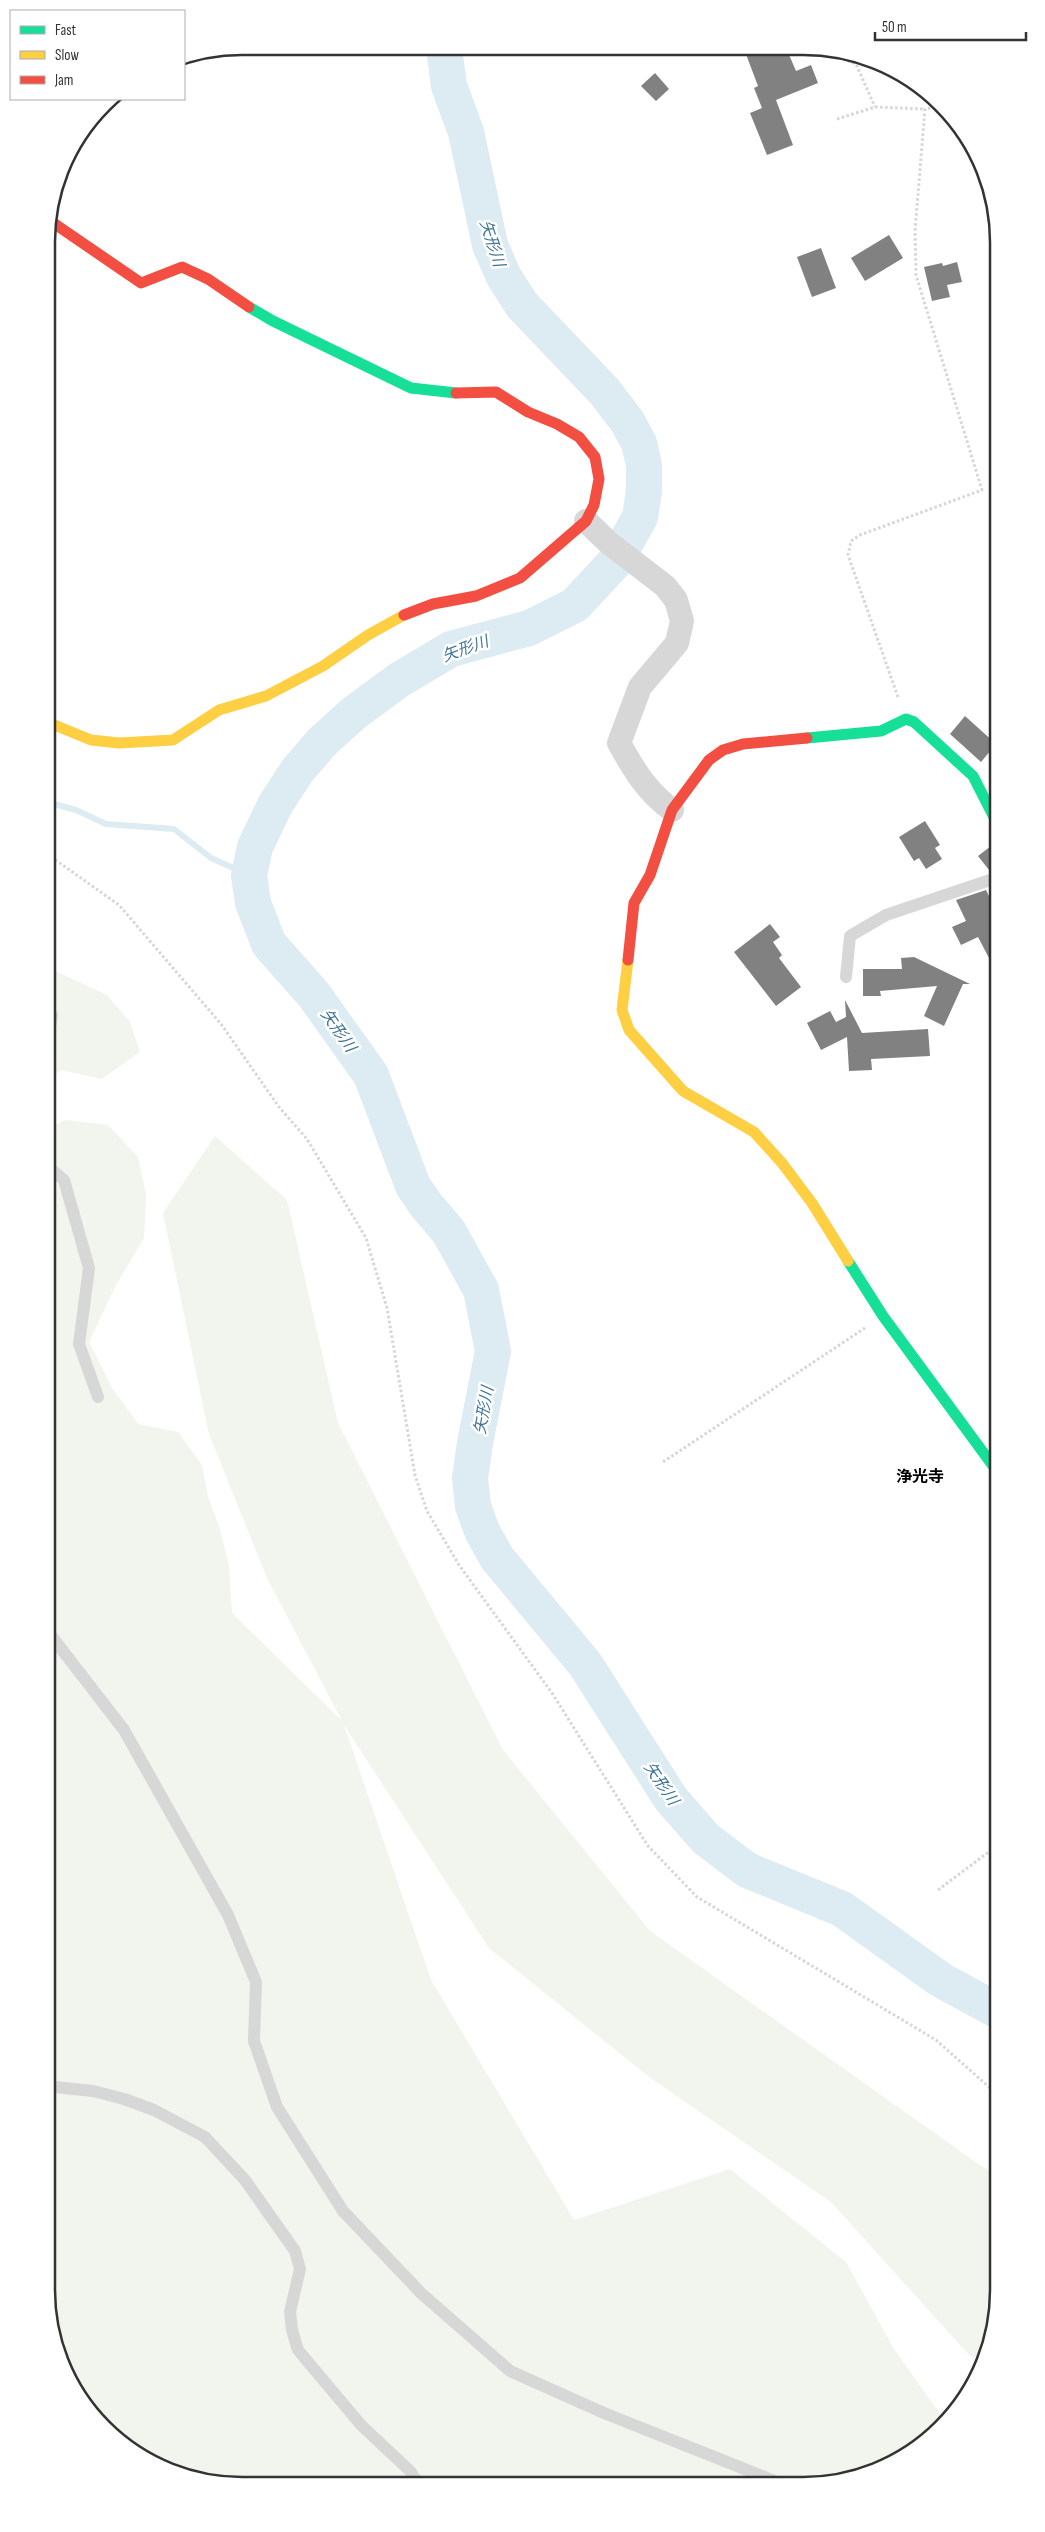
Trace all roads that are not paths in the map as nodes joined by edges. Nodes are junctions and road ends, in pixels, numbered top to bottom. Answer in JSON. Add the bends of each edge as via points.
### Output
{"nodes":[{"id":1,"x":56,"y":225,"type":"edge"},
{"id":2,"x":586,"y":521,"type":"junction"},
{"id":3,"x":55,"y":725,"type":"edge"},
{"id":4,"x":990,"y":809,"type":"edge"},
{"id":5,"x":672,"y":810,"type":"junction"},
{"id":6,"x":990,"y":880,"type":"edge"},
{"id":7,"x":846,"y":977,"type":"dead end"},
{"id":8,"x":55,"y":1172,"type":"edge"},
{"id":9,"x":98,"y":1397,"type":"dead end"},
{"id":10,"x":990,"y":1463,"type":"edge"},
{"id":11,"x":55,"y":1642,"type":"edge"},
{"id":12,"x":55,"y":2087,"type":"edge"},
{"id":13,"x":414,"y":2477,"type":"edge"},
{"id":14,"x":764,"y":2477,"type":"edge"}],
"edges":[{"from":1,"to":2,"type":"street","via":[[140,284],[182,267],[208,278],[273,322],[411,388],[452,393],[496,392],[528,412],[557,424],[578,437],[595,457],[598,479],[594,505]]},
{"from":2,"to":3,"type":"street","via":[[520,578],[476,596],[433,604],[400,617],[323,666],[266,696],[220,710],[173,740],[119,743],[91,740]]},
{"from":2,"to":5,"type":"street","via":[[665,586],[676,600],[682,621],[677,644],[640,686],[619,743],[639,780]]},
{"from":4,"to":5,"type":"street","via":[[973,776],[914,722],[906,719],[881,731],[744,744],[723,750],[709,760]]},
{"from":5,"to":10,"type":"street","via":[[650,875],[634,903],[622,1003],[629,1030],[683,1091],[754,1132],[782,1163],[812,1203],[883,1316]]},
{"from":6,"to":7,"type":"lane","via":[[886,915],[850,936]]},
{"from":8,"to":9,"type":"lane","via":[[64,1180],[73,1204],[89,1268],[80,1344]]},
{"from":11,"to":14,"type":"lane","via":[[124,1730],[228,1915],[256,1982],[254,2041],[276,2107],[343,2211],[421,2294],[510,2371],[604,2413]]},
{"from":12,"to":13,"type":"lane","via":[[93,2091],[154,2110],[205,2137],[245,2180],[295,2251],[300,2269],[290,2312],[298,2350],[360,2424]]}]}
